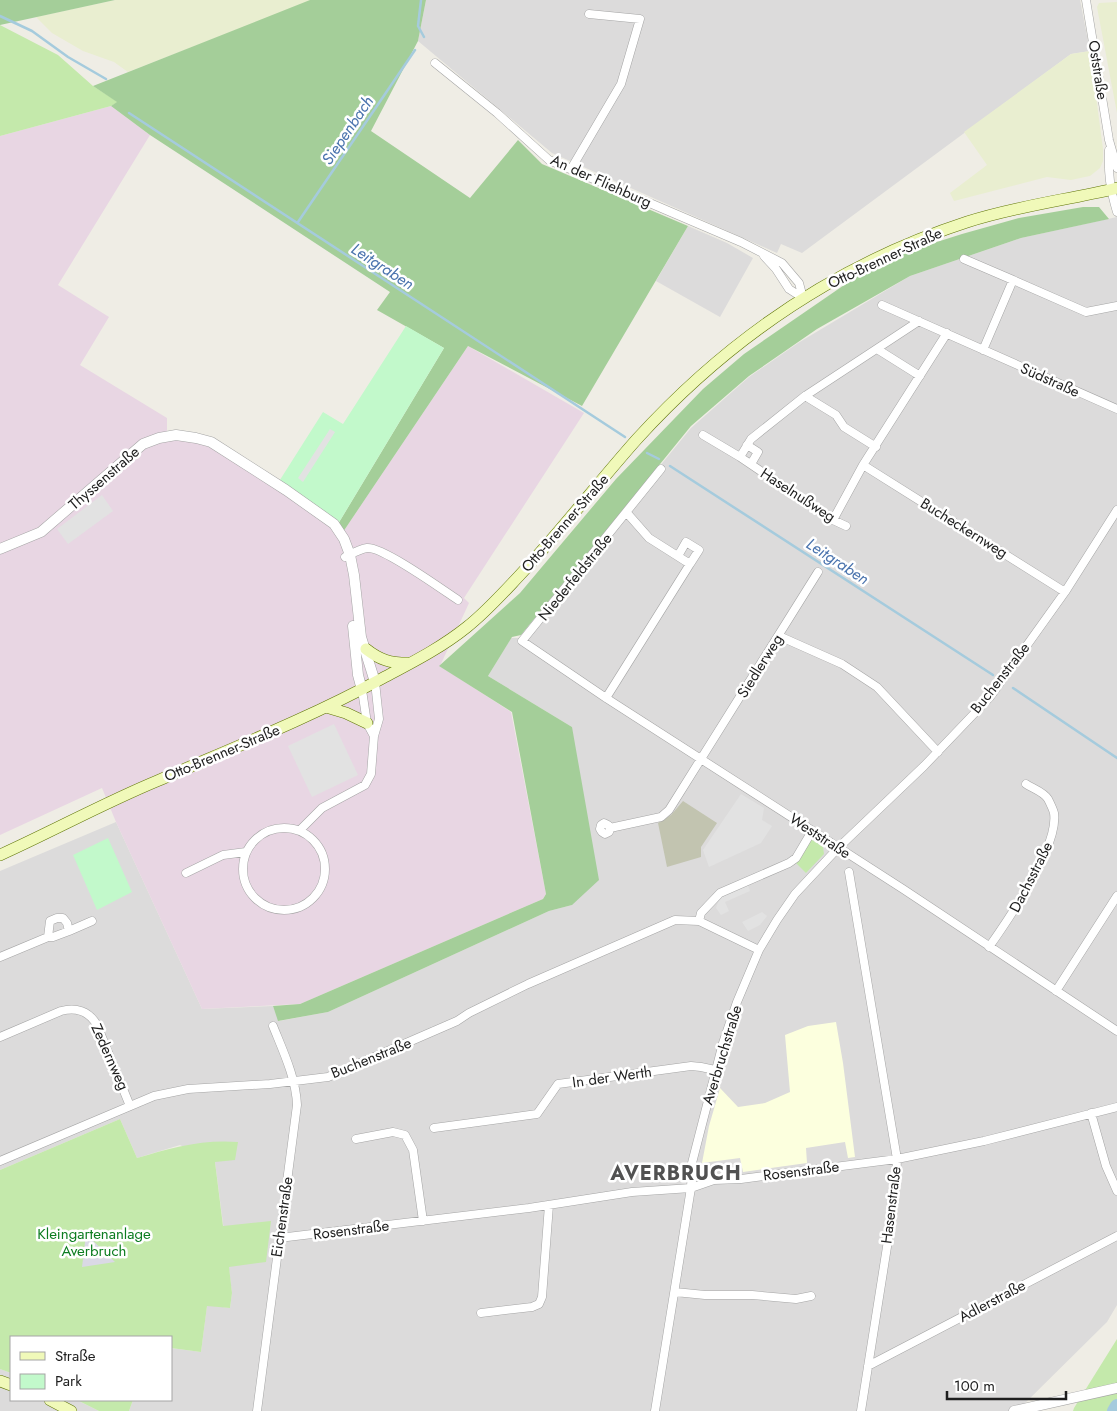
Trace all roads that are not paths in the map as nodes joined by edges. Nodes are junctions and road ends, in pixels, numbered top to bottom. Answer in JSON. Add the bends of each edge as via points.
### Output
{"nodes":[{"id":1,"x":1086,"y":0,"type":"edge"},
{"id":2,"x":589,"y":14,"type":"dead end"},
{"id":3,"x":435,"y":63,"type":"dead end"},
{"id":4,"x":1109,"y":140,"type":"junction"},
{"id":5,"x":1117,"y":168,"type":"edge"},
{"id":6,"x":571,"y":169,"type":"junction"},
{"id":7,"x":1114,"y":189,"type":"edge"},
{"id":8,"x":1117,"y":212,"type":"edge"},
{"id":9,"x":964,"y":259,"type":"dead end"},
{"id":10,"x":1013,"y":280,"type":"junction"},
{"id":11,"x":803,"y":298,"type":"junction"},
{"id":12,"x":882,"y":305,"type":"dead end"},
{"id":13,"x":1117,"y":306,"type":"edge"},
{"id":14,"x":919,"y":321,"type":"junction"},
{"id":15,"x":946,"y":333,"type":"junction"},
{"id":16,"x":877,"y":349,"type":"junction"},
{"id":17,"x":983,"y":350,"type":"junction"},
{"id":18,"x":920,"y":376,"type":"junction"},
{"id":19,"x":805,"y":396,"type":"junction"},
{"id":20,"x":1117,"y":409,"type":"edge"},
{"id":21,"x":703,"y":435,"type":"dead end"},
{"id":22,"x":747,"y":445,"type":"junction"},
{"id":23,"x":876,"y":446,"type":"junction"},
{"id":24,"x":740,"y":457,"type":"junction"},
{"id":25,"x":751,"y":464,"type":"junction"},
{"id":26,"x":863,"y":465,"type":"junction"},
{"id":27,"x":661,"y":470,"type":"dead end"},
{"id":28,"x":1117,"y":510,"type":"edge"},
{"id":29,"x":627,"y":512,"type":"junction"},
{"id":30,"x":833,"y":520,"type":"junction"},
{"id":31,"x":846,"y":526,"type":"dead end"},
{"id":32,"x":0,"y":549,"type":"edge"},
{"id":33,"x":347,"y":556,"type":"junction"},
{"id":34,"x":678,"y":556,"type":"junction"},
{"id":35,"x":690,"y":564,"type":"junction"},
{"id":36,"x":818,"y":572,"type":"dead end"},
{"id":37,"x":1065,"y":592,"type":"junction"},
{"id":38,"x":458,"y":600,"type":"dead end"},
{"id":39,"x":779,"y":636,"type":"junction"},
{"id":40,"x":522,"y":641,"type":"joint"},
{"id":41,"x":366,"y":649,"type":"junction"},
{"id":42,"x":410,"y":664,"type":"junction"},
{"id":43,"x":376,"y":682,"type":"junction"},
{"id":44,"x":362,"y":690,"type":"junction"},
{"id":45,"x":606,"y":698,"type":"junction"},
{"id":46,"x":326,"y":707,"type":"junction"},
{"id":47,"x":367,"y":723,"type":"junction"},
{"id":48,"x":374,"y":736,"type":"junction"},
{"id":49,"x":938,"y":752,"type":"junction"},
{"id":50,"x":701,"y":760,"type":"junction"},
{"id":51,"x":1026,"y":784,"type":"dead end"},
{"id":52,"x":610,"y":828,"type":"dead end"},
{"id":53,"x":300,"y":830,"type":"junction"},
{"id":54,"x":812,"y":831,"type":"junction"},
{"id":55,"x":838,"y":848,"type":"junction"},
{"id":56,"x":246,"y":852,"type":"junction"},
{"id":57,"x":0,"y":855,"type":"edge"},
{"id":58,"x":849,"y":872,"type":"dead end"},
{"id":59,"x":186,"y":873,"type":"dead end"},
{"id":60,"x":1117,"y":896,"type":"edge"},
{"id":61,"x":92,"y":921,"type":"dead end"},
{"id":62,"x":699,"y":921,"type":"junction"},
{"id":63,"x":69,"y":931,"type":"junction"},
{"id":64,"x":48,"y":937,"type":"junction"},
{"id":65,"x":850,"y":940,"type":"dead end"},
{"id":66,"x":860,"y":940,"type":"junction"},
{"id":67,"x":989,"y":947,"type":"junction"},
{"id":68,"x":759,"y":950,"type":"junction"},
{"id":69,"x":0,"y":957,"type":"edge"},
{"id":70,"x":1056,"y":991,"type":"junction"},
{"id":71,"x":274,"y":1026,"type":"dead end"},
{"id":72,"x":1117,"y":1031,"type":"edge"},
{"id":73,"x":0,"y":1037,"type":"edge"},
{"id":74,"x":715,"y":1070,"type":"junction"},
{"id":75,"x":294,"y":1082,"type":"junction"},
{"id":76,"x":130,"y":1106,"type":"junction"},
{"id":77,"x":1117,"y":1107,"type":"edge"},
{"id":78,"x":1091,"y":1114,"type":"junction"},
{"id":79,"x":434,"y":1128,"type":"dead end"},
{"id":80,"x":356,"y":1139,"type":"dead end"},
{"id":81,"x":897,"y":1158,"type":"junction"},
{"id":82,"x":0,"y":1161,"type":"edge"},
{"id":83,"x":691,"y":1188,"type":"junction"},
{"id":84,"x":1117,"y":1191,"type":"edge"},
{"id":85,"x":549,"y":1205,"type":"junction"},
{"id":86,"x":423,"y":1221,"type":"junction"},
{"id":87,"x":1117,"y":1236,"type":"edge"},
{"id":88,"x":279,"y":1238,"type":"junction"},
{"id":89,"x":675,"y":1292,"type":"junction"},
{"id":90,"x":811,"y":1296,"type":"dead end"},
{"id":91,"x":481,"y":1313,"type":"dead end"},
{"id":92,"x":868,"y":1366,"type":"junction"},
{"id":93,"x":1117,"y":1388,"type":"edge"},
{"id":94,"x":52,"y":1401,"type":"edge"},
{"id":95,"x":71,"y":1411,"type":"edge"},
{"id":96,"x":257,"y":1411,"type":"edge"},
{"id":97,"x":655,"y":1411,"type":"edge"},
{"id":98,"x":861,"y":1411,"type":"edge"},
{"id":99,"x":1014,"y":1411,"type":"edge"}],
"edges":[{"from":1,"to":4,"type":"street","name":"Oststraße"},
{"from":2,"to":6,"type":"street","via":[[640,18],[621,84]]},
{"from":3,"to":6,"type":"street","name":"An der Fliehburg","via":[[549,160]]},
{"from":4,"to":5,"type":"street","name":"Oststraße"},
{"from":4,"to":7,"type":"street","name":"Oststraße","via":[[1108,174]]},
{"from":6,"to":11,"type":"street","name":"An der Fliehburg","via":[[782,263],[798,282]]},
{"from":7,"to":8,"type":"street","name":"Oststraße"},
{"from":7,"to":11,"type":"main road","name":"Otto-Brenner-Straße","via":[[1014,209],[968,222],[870,261]]},
{"from":9,"to":10,"type":"street"},
{"from":10,"to":13,"type":"street","via":[[1086,312]]},
{"from":10,"to":17,"type":"street"},
{"from":11,"to":42,"type":"main road","name":"Otto-Brenner-Straße","via":[[737,344],[694,382],[636,441],[497,600],[441,646]]},
{"from":12,"to":14,"type":"street","name":"Südstraße"},
{"from":14,"to":15,"type":"street","name":"Südstraße"},
{"from":14,"to":16,"type":"street"},
{"from":15,"to":17,"type":"street","name":"Südstraße"},
{"from":15,"to":18,"type":"street"},
{"from":16,"to":18,"type":"street"},
{"from":16,"to":19,"type":"street"},
{"from":17,"to":20,"type":"street","name":"Südstraße"},
{"from":18,"to":23,"type":"street"},
{"from":19,"to":22,"type":"street"},
{"from":19,"to":23,"type":"street","via":[[836,415],[844,427]]},
{"from":21,"to":24,"type":"street","name":"Haselnußweg"},
{"from":22,"to":24,"type":"street"},
{"from":22,"to":25,"type":"street","name":"Haselnußweg","via":[[758,452]]},
{"from":23,"to":26,"type":"street"},
{"from":24,"to":25,"type":"street","name":"Haselnußweg"},
{"from":25,"to":30,"type":"street","name":"Haselnußweg"},
{"from":26,"to":30,"type":"street"},
{"from":26,"to":37,"type":"street","name":"Bucheckernweg"},
{"from":27,"to":29,"type":"street","name":"Niederfeldstraße"},
{"from":28,"to":37,"type":"street","name":"Buchenstraße"},
{"from":29,"to":34,"type":"street","via":[[649,538]]},
{"from":29,"to":40,"type":"street","name":"Niederfeldstraße"},
{"from":30,"to":31,"type":"street","name":"Haselnußweg"},
{"from":32,"to":33,"type":"street","name":"Thyssenstraße","via":[[41,532],[143,444],[176,435],[211,442],[316,511]]},
{"from":33,"to":38,"type":"street","via":[[373,548],[404,564]]},
{"from":33,"to":41,"type":"street","name":"Thyssenstraße","via":[[354,574],[361,637]]},
{"from":33,"to":44,"type":"street","name":"Thyssenstraße"},
{"from":34,"to":35,"type":"street"},
{"from":34,"to":35,"type":"street","via":[[686,542],[699,550]]},
{"from":35,"to":45,"type":"street"},
{"from":36,"to":39,"type":"street","name":"Siedlerweg"},
{"from":37,"to":49,"type":"street","name":"Buchenstraße","via":[[990,696]]},
{"from":39,"to":49,"type":"street","via":[[842,664],[877,687]]},
{"from":39,"to":50,"type":"street","name":"Siedlerweg"},
{"from":40,"to":45,"type":"street","name":"Weststraße"},
{"from":41,"to":42,"type":"main road","via":[[386,662]]},
{"from":41,"to":43,"type":"street","name":"Thyssenstraße"},
{"from":42,"to":43,"type":"main road","name":"Otto-Brenner-Straße"},
{"from":43,"to":44,"type":"main road","name":"Otto-Brenner-Straße"},
{"from":43,"to":48,"type":"street","via":[[379,719]]},
{"from":44,"to":46,"type":"main road","name":"Otto-Brenner-Straße"},
{"from":44,"to":47,"type":"street"},
{"from":45,"to":50,"type":"street","name":"Weststraße"},
{"from":46,"to":47,"type":"main road"},
{"from":46,"to":57,"type":"main road","name":"Otto-Brenner-Straße","via":[[153,782]]},
{"from":47,"to":48,"type":"street"},
{"from":48,"to":53,"type":"street","via":[[373,764],[366,784],[322,808]]},
{"from":49,"to":55,"type":"street","name":"Buchenstraße"},
{"from":50,"to":52,"type":"street","name":"Siedlerweg","via":[[669,810],[661,817]]},
{"from":50,"to":54,"type":"street","name":"Weststraße"},
{"from":51,"to":67,"type":"street","name":"Dachsstraße","via":[[1047,797],[1054,814],[1051,837],[1015,911]]},
{"from":53,"to":56,"type":"street","via":[[269,830]]},
{"from":53,"to":56,"type":"street","via":[[320,848],[326,875],[322,888],[302,907],[288,911],[261,904],[250,894],[244,881]]},
{"from":54,"to":55,"type":"street","name":"Weststraße"},
{"from":54,"to":62,"type":"street","via":[[796,858],[720,893],[701,913]]},
{"from":55,"to":67,"type":"street","name":"Weststraße"},
{"from":55,"to":68,"type":"street","name":"Averbruchstraße","via":[[795,894]]},
{"from":56,"to":59,"type":"street","via":[[223,855]]},
{"from":58,"to":66,"type":"street","name":"Hasenstraße"},
{"from":60,"to":70,"type":"street"},
{"from":61,"to":63,"type":"street"},
{"from":62,"to":68,"type":"street","name":"Buchenstraße"},
{"from":62,"to":75,"type":"street","name":"Buchenstraße","via":[[675,920],[528,984],[390,1052],[328,1077]]},
{"from":63,"to":64,"type":"street"},
{"from":63,"to":64,"type":"street","via":[[67,922],[57,918],[50,922]]},
{"from":64,"to":69,"type":"street"},
{"from":65,"to":66,"type":"street"},
{"from":66,"to":81,"type":"street","name":"Hasenstraße"},
{"from":67,"to":70,"type":"street","name":"Weststraße"},
{"from":68,"to":74,"type":"street","name":"Averbruchstraße","via":[[737,1002]]},
{"from":70,"to":72,"type":"street","name":"Weststraße"},
{"from":71,"to":75,"type":"street","name":"Eichenstraße"},
{"from":73,"to":76,"type":"street","name":"Zedernweg","via":[[61,1011],[84,1012],[93,1018]]},
{"from":74,"to":79,"type":"street","name":"In der Werth","via":[[691,1066],[558,1084],[537,1114]]},
{"from":74,"to":83,"type":"street","name":"Averbruchstraße","via":[[692,1163]]},
{"from":75,"to":76,"type":"street","name":"Buchenstraße","via":[[171,1091]]},
{"from":75,"to":88,"type":"street","name":"Eichenstraße","via":[[297,1105]]},
{"from":76,"to":82,"type":"street","name":"Buchenstraße"},
{"from":77,"to":78,"type":"street","name":"Rosenstraße"},
{"from":78,"to":81,"type":"street","name":"Rosenstraße"},
{"from":78,"to":84,"type":"street"},
{"from":80,"to":86,"type":"street","via":[[393,1132],[405,1135],[413,1150]]},
{"from":81,"to":83,"type":"street","name":"Rosenstraße","via":[[714,1180]]},
{"from":81,"to":92,"type":"street","name":"Hasenstraße"},
{"from":83,"to":85,"type":"street","name":"Rosenstraße","via":[[632,1192]]},
{"from":83,"to":89,"type":"street","name":"Averbruchstraße"},
{"from":85,"to":86,"type":"street","name":"Rosenstraße"},
{"from":85,"to":91,"type":"street","via":[[539,1304]]},
{"from":86,"to":88,"type":"street","name":"Rosenstraße"},
{"from":87,"to":92,"type":"street","name":"Adlerstraße"},
{"from":88,"to":96,"type":"street","name":"Eichenstraße"},
{"from":89,"to":90,"type":"street","via":[[796,1299]]},
{"from":89,"to":97,"type":"street","name":"Averbruchstraße"},
{"from":92,"to":98,"type":"street","name":"Hasenstraße"},
{"from":93,"to":99,"type":"street"},
{"from":94,"to":95,"type":"main road"}]}
